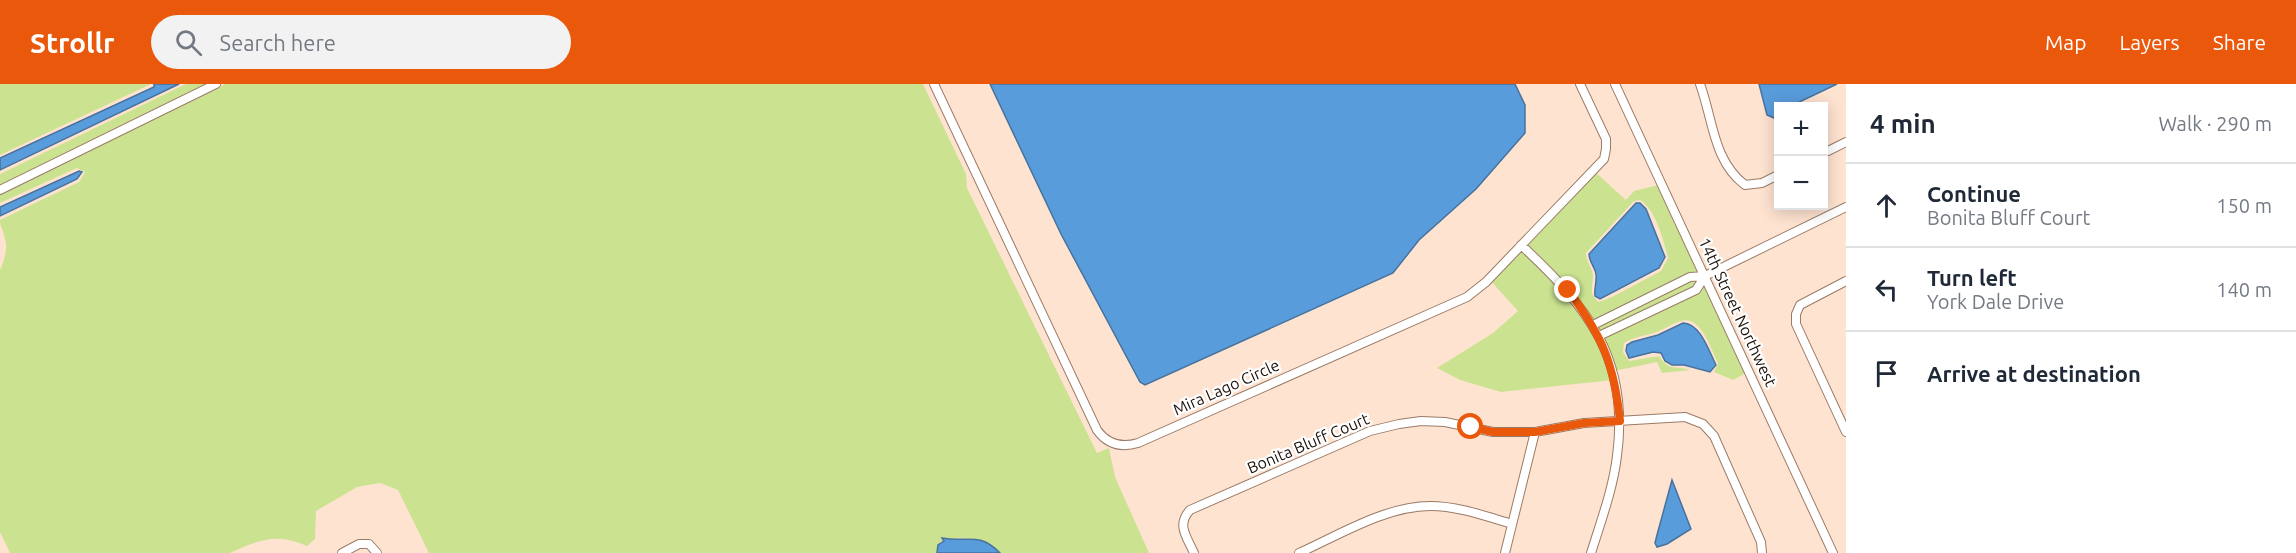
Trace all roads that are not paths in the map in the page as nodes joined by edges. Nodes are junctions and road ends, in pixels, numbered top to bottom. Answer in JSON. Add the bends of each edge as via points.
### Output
{"nodes":[{"id":1,"x":216,"y":84,"type":"edge"},
{"id":2,"x":934,"y":84,"type":"edge"},
{"id":3,"x":1580,"y":84,"type":"edge"},
{"id":4,"x":1616,"y":84,"type":"edge"},
{"id":5,"x":1700,"y":84,"type":"edge"},
{"id":6,"x":1846,"y":142,"type":"edge"},
{"id":7,"x":1828,"y":151,"type":"edge"},
{"id":8,"x":1774,"y":177,"type":"edge"},
{"id":9,"x":0,"y":190,"type":"edge"},
{"id":10,"x":1846,"y":207,"type":"edge"},
{"id":11,"x":1521,"y":245,"type":"junction"},
{"id":12,"x":1705,"y":276,"type":"junction"},
{"id":13,"x":1846,"y":282,"type":"edge"},
{"id":14,"x":1593,"y":325,"type":"junction"},
{"id":15,"x":1599,"y":336,"type":"junction"},
{"id":16,"x":1620,"y":421,"type":"junction"},
{"id":17,"x":1535,"y":432,"type":"junction"},
{"id":18,"x":1846,"y":432,"type":"edge"},
{"id":19,"x":1512,"y":524,"type":"junction"},
{"id":20,"x":342,"y":553,"type":"edge"},
{"id":21,"x":377,"y":553,"type":"edge"},
{"id":22,"x":1194,"y":553,"type":"edge"},
{"id":23,"x":1299,"y":553,"type":"edge"},
{"id":24,"x":1505,"y":553,"type":"edge"},
{"id":25,"x":1591,"y":553,"type":"edge"},
{"id":26,"x":1762,"y":553,"type":"edge"},
{"id":27,"x":1833,"y":553,"type":"edge"}],
"edges":[{"from":1,"to":9,"type":"street"},
{"from":2,"to":11,"type":"street","name":"Mira Lago Circle","via":[[1097,430],[1116,444],[1137,443],[1467,297]]},
{"from":3,"to":11,"type":"street","name":"Mira Lago Circle","via":[[1606,139],[1605,156]]},
{"from":4,"to":12,"type":"street","name":"14th Street Northwest"},
{"from":5,"to":8,"type":"street","via":[[1719,148],[1733,176],[1745,185]]},
{"from":6,"to":7,"type":"street"},
{"from":10,"to":12,"type":"street"},
{"from":11,"to":14,"type":"street","via":[[1568,290]]},
{"from":12,"to":14,"type":"street","via":[[1690,277]]},
{"from":12,"to":15,"type":"street","via":[[1696,290]]},
{"from":12,"to":27,"type":"street","name":"14th Street Northwest"},
{"from":13,"to":18,"type":"street","via":[[1800,305],[1796,314],[1796,324]]},
{"from":14,"to":15,"type":"street"},
{"from":15,"to":16,"type":"street","via":[[1610,363]]},
{"from":16,"to":17,"type":"street","name":"Bonita Bluff Court"},
{"from":16,"to":25,"type":"street","via":[[1612,481]]},
{"from":16,"to":26,"type":"street","name":"Bonita Bluff Court","via":[[1685,417],[1703,424],[1714,436],[1761,542]]},
{"from":17,"to":19,"type":"street"},
{"from":17,"to":22,"type":"street","name":"Bonita Bluff Court","via":[[1493,432],[1421,421],[1370,431],[1190,510],[1183,517],[1182,526]]},
{"from":19,"to":23,"type":"street","via":[[1445,507],[1407,508]]},
{"from":19,"to":24,"type":"street"},
{"from":20,"to":21,"type":"street","via":[[359,544],[369,544]]}]}
